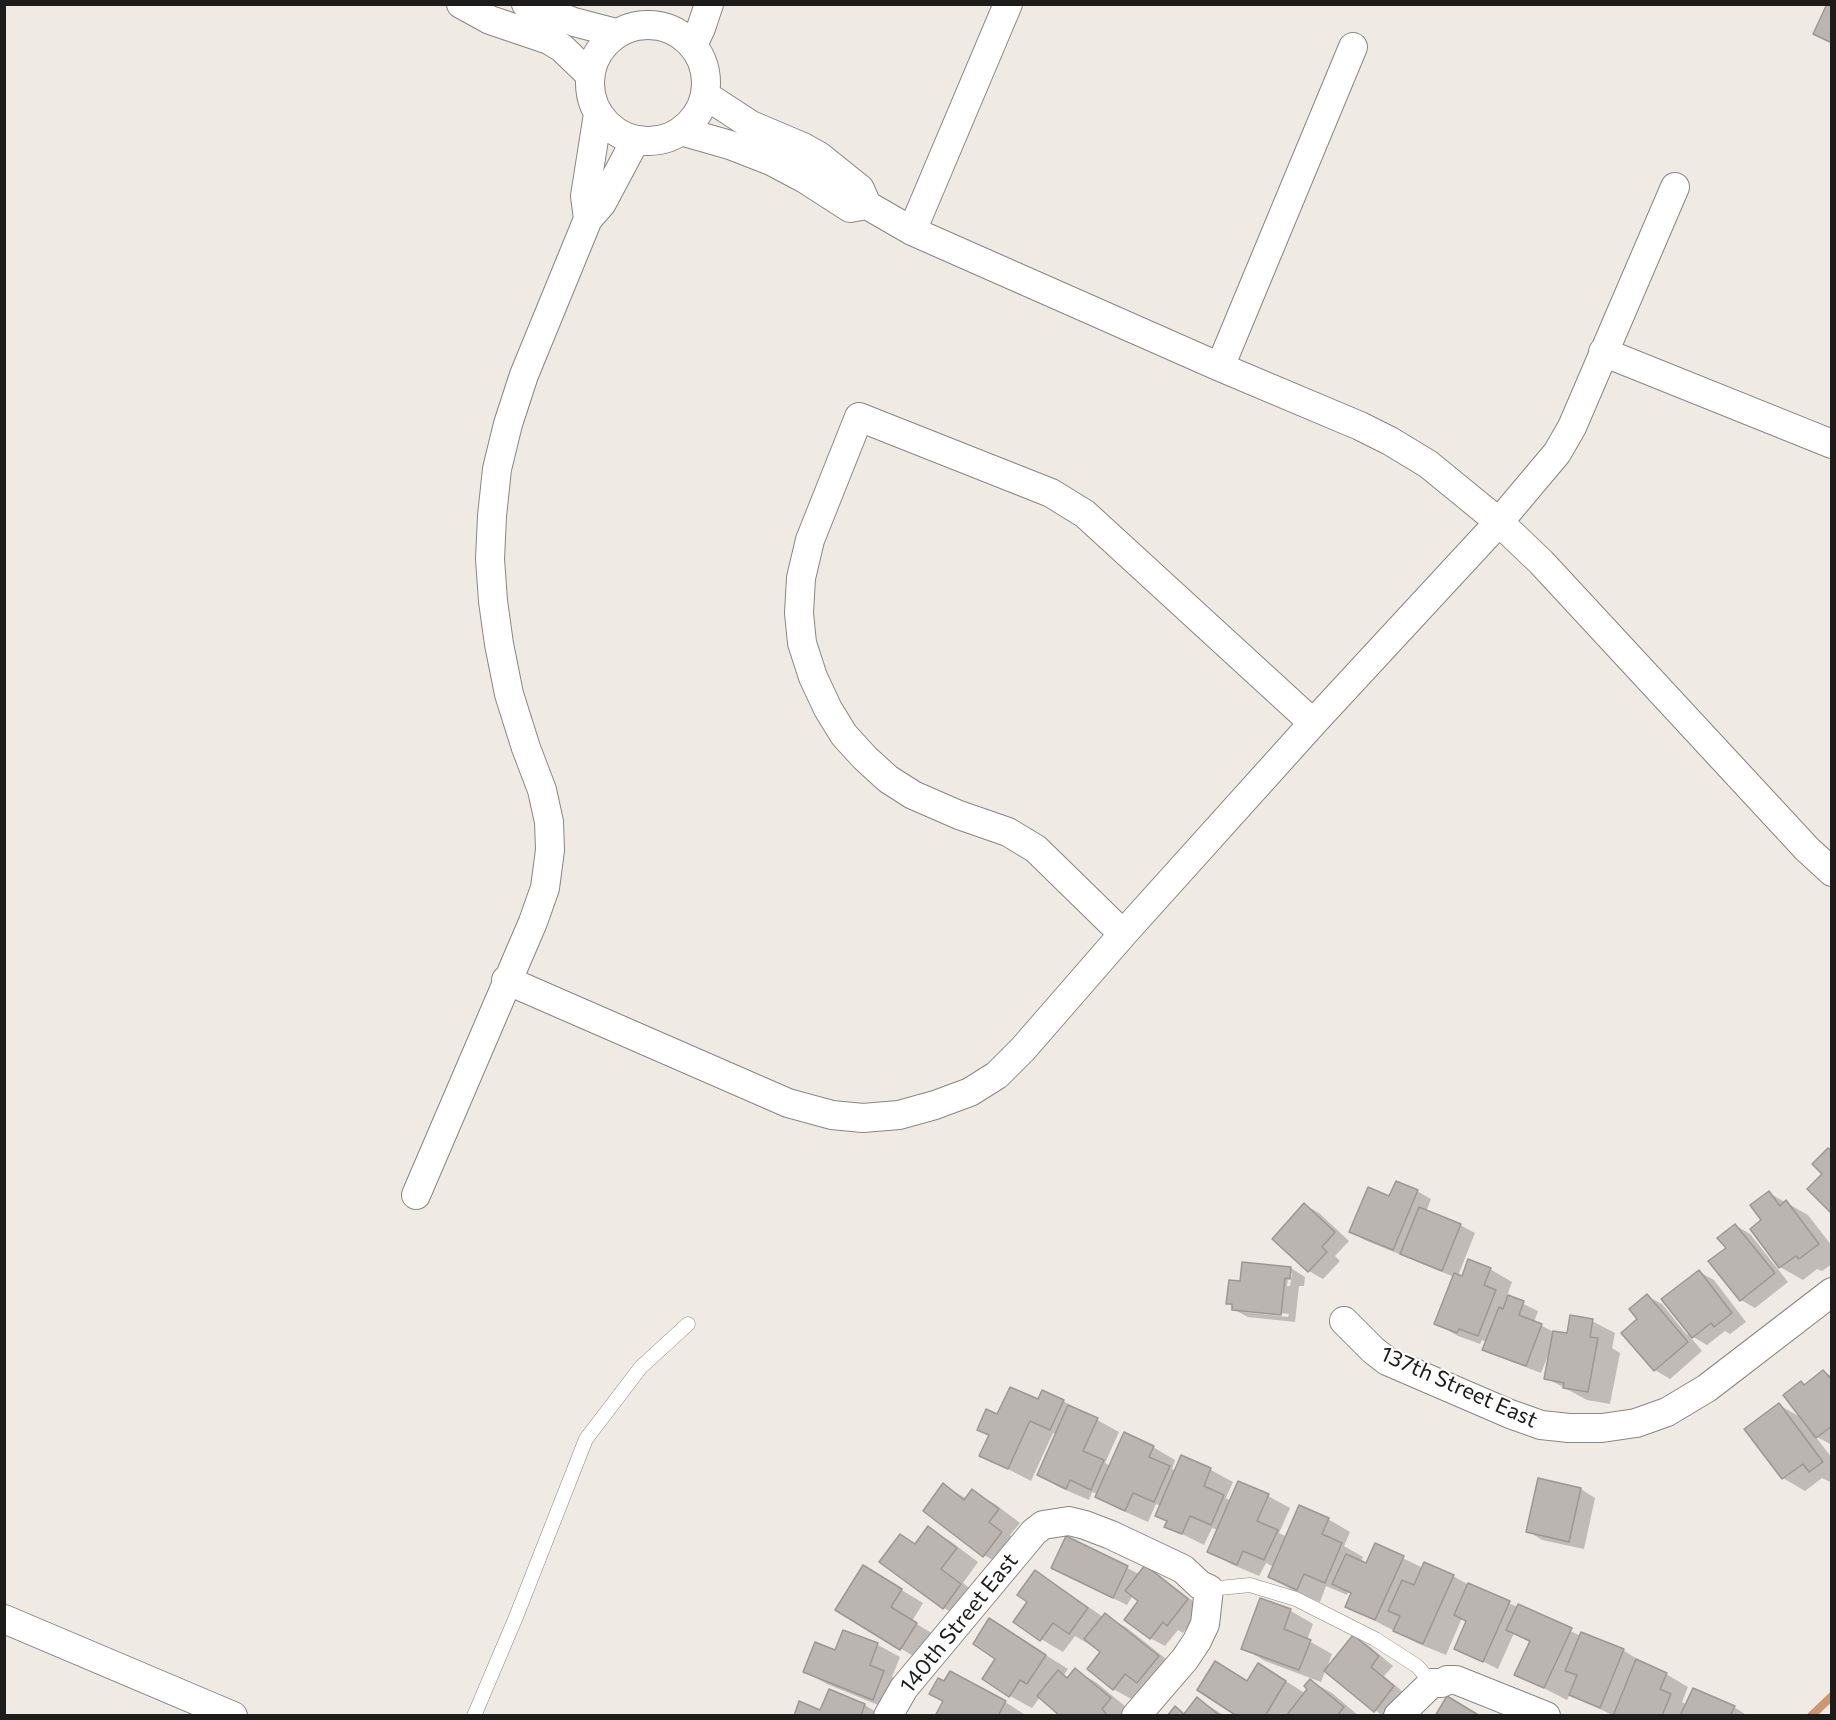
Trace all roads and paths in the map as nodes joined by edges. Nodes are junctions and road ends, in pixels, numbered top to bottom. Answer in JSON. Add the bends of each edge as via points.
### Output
{"nodes":[{"id":1,"x":461,"y":4,"type":"edge"},
{"id":2,"x":526,"y":4,"type":"edge"},
{"id":3,"x":676,"y":4,"type":"edge"},
{"id":4,"x":709,"y":4,"type":"edge"},
{"id":5,"x":1008,"y":4,"type":"edge"},
{"id":6,"x":656,"y":25,"type":"junction"},
{"id":7,"x":616,"y":33,"type":"junction"},
{"id":8,"x":693,"y":45,"type":"junction"},
{"id":9,"x":1353,"y":47,"type":"dead end"},
{"id":10,"x":590,"y":75,"type":"junction"},
{"id":11,"x":705,"y":95,"type":"junction"},
{"id":12,"x":598,"y":114,"type":"junction"},
{"id":13,"x":681,"y":131,"type":"junction"},
{"id":14,"x":635,"y":141,"type":"junction"},
{"id":15,"x":1675,"y":187,"type":"dead end"},
{"id":16,"x":867,"y":205,"type":"junction"},
{"id":17,"x":588,"y":219,"type":"junction"},
{"id":18,"x":912,"y":231,"type":"junction"},
{"id":19,"x":1603,"y":352,"type":"junction"},
{"id":20,"x":1220,"y":367,"type":"junction"},
{"id":21,"x":1832,"y":444,"type":"edge"},
{"id":22,"x":1499,"y":522,"type":"junction"},
{"id":23,"x":1313,"y":723,"type":"junction"},
{"id":24,"x":1832,"y":872,"type":"edge"},
{"id":25,"x":1123,"y":934,"type":"junction"},
{"id":26,"x":506,"y":980,"type":"junction"},
{"id":27,"x":416,"y":1195,"type":"dead end"},
{"id":28,"x":1832,"y":1292,"type":"edge"},
{"id":29,"x":1344,"y":1321,"type":"dead end"},
{"id":30,"x":688,"y":1324,"type":"dead end"},
{"id":31,"x":1209,"y":1589,"type":"junction"},
{"id":32,"x":4,"y":1619,"type":"edge"},
{"id":33,"x":1437,"y":1683,"type":"junction"},
{"id":34,"x":233,"y":1716,"type":"edge"},
{"id":35,"x":474,"y":1716,"type":"edge"},
{"id":36,"x":888,"y":1716,"type":"edge"},
{"id":37,"x":1136,"y":1716,"type":"edge"},
{"id":38,"x":1398,"y":1716,"type":"edge"},
{"id":39,"x":1546,"y":1716,"type":"edge"}],
"edges":[{"from":1,"to":10,"type":"street","via":[[490,20],[549,40]]},
{"from":2,"to":7,"type":"street"},
{"from":3,"to":6,"type":"street"},
{"from":4,"to":8,"type":"street"},
{"from":5,"to":18,"type":"street"},
{"from":6,"to":7,"type":"street"},
{"from":6,"to":8,"type":"street","via":[[671,28]]},
{"from":7,"to":10,"type":"street","via":[[601,47]]},
{"from":8,"to":11,"type":"street","via":[[706,71]]},
{"from":9,"to":20,"type":"street"},
{"from":10,"to":12,"type":"street"},
{"from":11,"to":13,"type":"street","via":[[691,123]]},
{"from":11,"to":16,"type":"street","via":[[751,125],[819,156],[860,189]]},
{"from":12,"to":14,"type":"street","via":[[620,135]]},
{"from":12,"to":17,"type":"street","via":[[585,196]]},
{"from":13,"to":14,"type":"street","via":[[668,137]]},
{"from":13,"to":16,"type":"street","via":[[771,161],[850,208]]},
{"from":14,"to":17,"type":"street","via":[[602,203]]},
{"from":15,"to":19,"type":"street"},
{"from":16,"to":18,"type":"street"},
{"from":17,"to":26,"type":"street","via":[[524,375],[497,469],[490,558],[493,601],[509,694],[542,790],[550,850],[545,888]]},
{"from":18,"to":20,"type":"street"},
{"from":19,"to":21,"type":"street"},
{"from":19,"to":22,"type":"street","via":[[1557,453]]},
{"from":20,"to":22,"type":"street","via":[[1390,441],[1428,464]]},
{"from":22,"to":23,"type":"street"},
{"from":22,"to":24,"type":"street"},
{"from":23,"to":25,"type":"street"},
{"from":23,"to":25,"type":"street","via":[[1085,514],[1052,493],[859,417],[810,540],[801,578],[802,643],[828,709],[844,735],[888,779],[913,795],[1008,832],[1036,849]]},
{"from":25,"to":26,"type":"street","via":[[997,1075],[970,1092],[934,1105],[899,1115],[864,1118],[832,1115],[788,1103]]},
{"from":26,"to":27,"type":"street"},
{"from":28,"to":29,"type":"street","name":"137th Street East","via":[[1707,1388],[1667,1412],[1636,1423],[1602,1428],[1541,1425],[1510,1414],[1387,1361]]},
{"from":30,"to":35,"type":"lane","via":[[641,1366],[586,1438]]},
{"from":31,"to":33,"type":"lane","via":[[1250,1585],[1296,1599],[1376,1639]]},
{"from":31,"to":36,"type":"street","name":"140th Street East","via":[[1183,1569],[1085,1525],[1069,1521],[1043,1525],[904,1688]]},
{"from":31,"to":37,"type":"street","via":[[1205,1624],[1197,1641]]},
{"from":32,"to":34,"type":"street"},
{"from":33,"to":38,"type":"street"},
{"from":33,"to":39,"type":"street","via":[[1456,1680]]}]}
